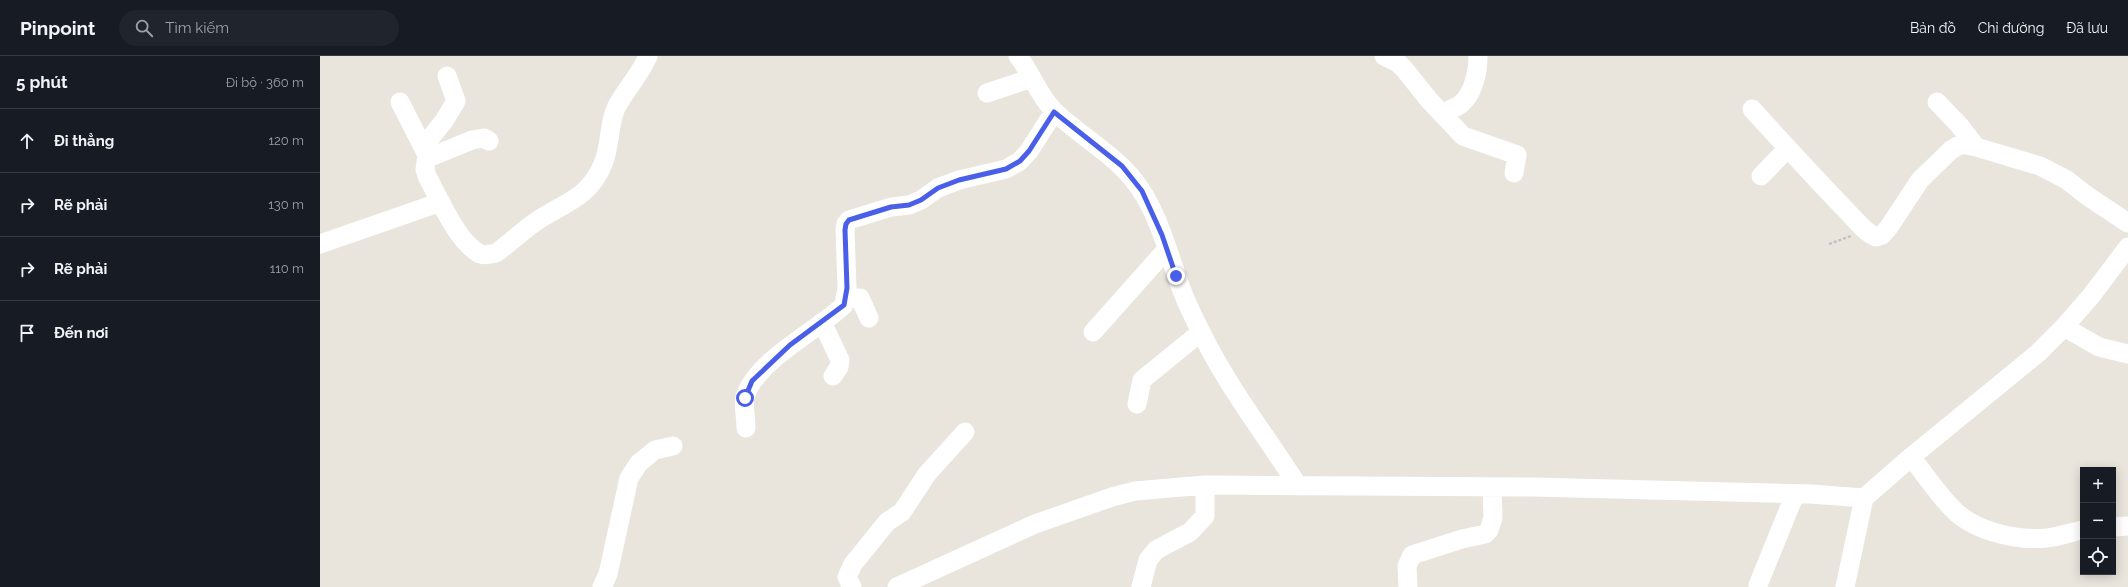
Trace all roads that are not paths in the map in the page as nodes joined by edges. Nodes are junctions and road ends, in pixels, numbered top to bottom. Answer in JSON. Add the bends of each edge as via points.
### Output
{"nodes":[{"id":1,"x":648,"y":56,"type":"edge"},
{"id":2,"x":1018,"y":56,"type":"edge"},
{"id":3,"x":1384,"y":56,"type":"edge"},
{"id":4,"x":1478,"y":56,"type":"edge"},
{"id":5,"x":447,"y":76,"type":"dead end"},
{"id":6,"x":1032,"y":78,"type":"junction"},
{"id":7,"x":986,"y":93,"type":"dead end"},
{"id":8,"x":400,"y":102,"type":"dead end"},
{"id":9,"x":1937,"y":102,"type":"dead end"},
{"id":10,"x":1752,"y":109,"type":"dead end"},
{"id":11,"x":1054,"y":112,"type":"junction"},
{"id":12,"x":1442,"y":113,"type":"junction"},
{"id":13,"x":489,"y":141,"type":"dead end"},
{"id":14,"x":1976,"y":146,"type":"junction"},
{"id":15,"x":1788,"y":148,"type":"junction"},
{"id":16,"x":425,"y":153,"type":"junction"},
{"id":17,"x":1514,"y":173,"type":"dead end"},
{"id":18,"x":1761,"y":176,"type":"dead end"},
{"id":19,"x":441,"y":202,"type":"junction"},
{"id":20,"x":2128,"y":223,"type":"edge"},
{"id":21,"x":320,"y":244,"type":"edge"},
{"id":22,"x":2128,"y":247,"type":"edge"},
{"id":23,"x":1167,"y":248,"type":"junction"},
{"id":24,"x":846,"y":299,"type":"junction"},
{"id":25,"x":868,"y":318,"type":"dead end"},
{"id":26,"x":822,"y":322,"type":"junction"},
{"id":27,"x":2064,"y":327,"type":"junction"},
{"id":28,"x":1093,"y":332,"type":"dead end"},
{"id":29,"x":1201,"y":332,"type":"junction"},
{"id":30,"x":2128,"y":354,"type":"edge"},
{"id":31,"x":833,"y":376,"type":"dead end"},
{"id":32,"x":1137,"y":404,"type":"dead end"},
{"id":33,"x":746,"y":428,"type":"dead end"},
{"id":34,"x":965,"y":432,"type":"dead end"},
{"id":35,"x":673,"y":446,"type":"dead end"},
{"id":36,"x":1911,"y":456,"type":"junction"},
{"id":37,"x":1205,"y":485,"type":"junction"},
{"id":38,"x":1298,"y":486,"type":"junction"},
{"id":39,"x":1492,"y":487,"type":"junction"},
{"id":40,"x":1795,"y":494,"type":"junction"},
{"id":41,"x":1864,"y":498,"type":"junction"},
{"id":42,"x":2128,"y":526,"type":"edge"},
{"id":43,"x":2116,"y":527,"type":"edge"},
{"id":44,"x":2079,"y":535,"type":"edge"},
{"id":45,"x":1758,"y":585,"type":"dead end"},
{"id":46,"x":602,"y":587,"type":"edge"},
{"id":47,"x":852,"y":587,"type":"edge"},
{"id":48,"x":896,"y":587,"type":"edge"},
{"id":49,"x":1140,"y":587,"type":"edge"},
{"id":50,"x":1408,"y":587,"type":"edge"},
{"id":51,"x":1845,"y":587,"type":"edge"}],
"edges":[{"from":1,"to":19,"type":"street","via":[[617,107],[611,122],[610,138],[603,164],[589,188],[575,200],[534,223],[496,253],[488,255],[482,254],[464,240]]},
{"from":2,"to":6,"type":"street"},
{"from":3,"to":12,"type":"street","via":[[1398,63]]},
{"from":4,"to":12,"type":"street","via":[[1475,79],[1470,92],[1462,103]]},
{"from":5,"to":16,"type":"street","via":[[456,101]]},
{"from":6,"to":7,"type":"street"},
{"from":6,"to":11,"type":"street","via":[[1040,96]]},
{"from":8,"to":16,"type":"street"},
{"from":9,"to":14,"type":"street"},
{"from":10,"to":15,"type":"street"},
{"from":11,"to":23,"type":"street","via":[[1122,166],[1142,191]]},
{"from":11,"to":24,"type":"street","via":[[1029,151],[1020,161],[1006,169],[959,180],[938,188],[909,205],[891,207],[849,220],[845,230]]},
{"from":12,"to":17,"type":"street","via":[[1463,136],[1517,155]]},
{"from":13,"to":16,"type":"street","via":[[484,138],[472,140]]},
{"from":14,"to":15,"type":"street","via":[[1961,144],[1951,150],[1920,180],[1889,228],[1876,237],[1861,226]]},
{"from":14,"to":20,"type":"street","via":[[2040,166],[2067,180],[2086,196]]},
{"from":15,"to":18,"type":"street"},
{"from":16,"to":19,"type":"street","via":[[426,172]]},
{"from":19,"to":21,"type":"street"},
{"from":22,"to":27,"type":"street"},
{"from":23,"to":28,"type":"street"},
{"from":23,"to":29,"type":"street","via":[[1181,290]]},
{"from":24,"to":25,"type":"street","via":[[860,298]]},
{"from":24,"to":26,"type":"street","via":[[844,305]]},
{"from":26,"to":31,"type":"street","via":[[840,360]]},
{"from":26,"to":33,"type":"street","via":[[790,345],[752,381],[745,398]]},
{"from":27,"to":30,"type":"street","via":[[2099,347]]},
{"from":27,"to":36,"type":"street","via":[[2010,377]]},
{"from":29,"to":32,"type":"street","via":[[1142,380]]},
{"from":29,"to":38,"type":"street","via":[[1228,381]]},
{"from":34,"to":47,"type":"street","via":[[927,474],[907,506],[887,522],[853,564],[847,577]]},
{"from":35,"to":46,"type":"street","via":[[655,450],[639,463],[630,478],[608,574]]},
{"from":36,"to":41,"type":"street"},
{"from":36,"to":44,"type":"street","via":[[1949,506],[1997,535],[2023,539]]},
{"from":37,"to":38,"type":"street"},
{"from":37,"to":48,"type":"street","via":[[1135,492],[1105,499],[1035,524]]},
{"from":37,"to":49,"type":"street","via":[[1205,516],[1190,532],[1156,550],[1148,560]]},
{"from":38,"to":39,"type":"street"},
{"from":39,"to":40,"type":"street"},
{"from":39,"to":50,"type":"street","via":[[1493,518],[1489,530],[1485,534],[1412,555],[1407,566]]},
{"from":40,"to":41,"type":"street"},
{"from":40,"to":45,"type":"street"},
{"from":41,"to":51,"type":"street"},
{"from":42,"to":43,"type":"street"}]}
